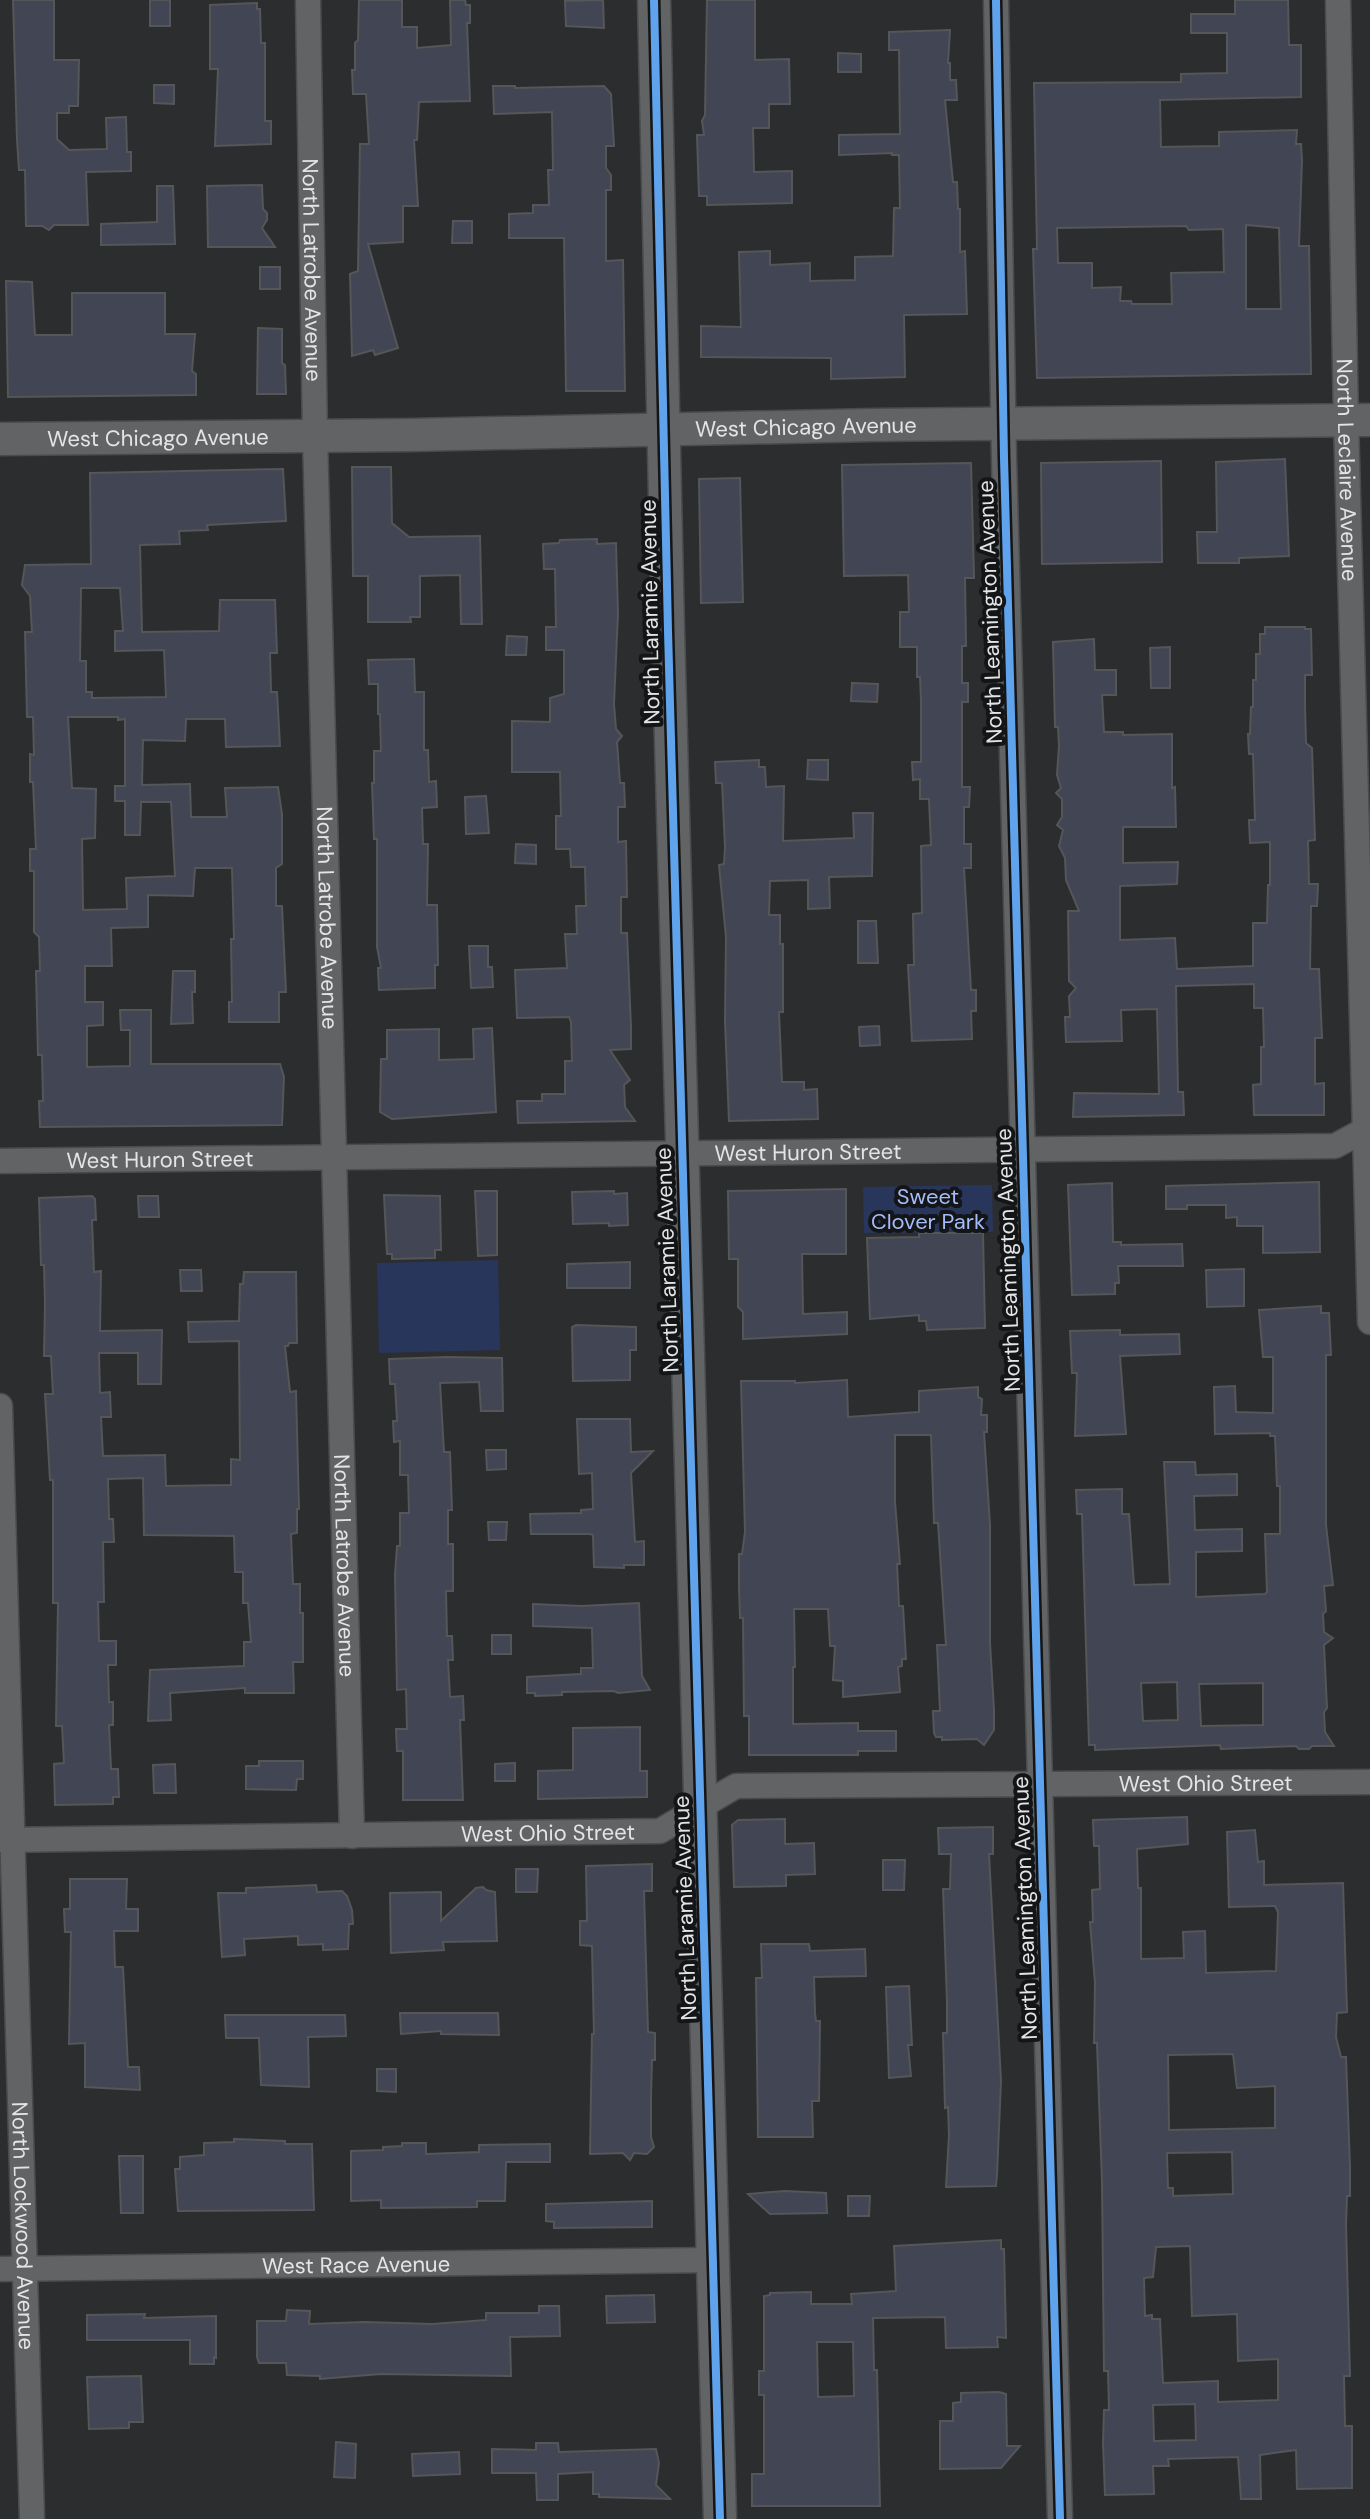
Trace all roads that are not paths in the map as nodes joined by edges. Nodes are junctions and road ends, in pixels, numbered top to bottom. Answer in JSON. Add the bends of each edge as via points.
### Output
{"nodes":[{"id":1,"x":308,"y":0,"type":"edge"},
{"id":2,"x":654,"y":0,"type":"edge"},
{"id":3,"x":996,"y":0,"type":"edge"},
{"id":4,"x":1338,"y":0,"type":"edge"},
{"id":5,"x":1358,"y":420,"type":"edge"},
{"id":6,"x":1003,"y":424,"type":"junction"},
{"id":7,"x":663,"y":429,"type":"junction"},
{"id":8,"x":315,"y":436,"type":"junction"},
{"id":9,"x":0,"y":439,"type":"edge"},
{"id":10,"x":1362,"y":780,"type":"edge"},
{"id":11,"x":1368,"y":1129,"type":"edge"},
{"id":12,"x":1023,"y":1150,"type":"junction"},
{"id":13,"x":682,"y":1155,"type":"junction"},
{"id":14,"x":334,"y":1158,"type":"junction"},
{"id":15,"x":0,"y":1161,"type":"edge"},
{"id":16,"x":1370,"y":1322,"type":"edge"},
{"id":17,"x":0,"y":1406,"type":"edge"},
{"id":18,"x":1370,"y":1782,"type":"edge"},
{"id":19,"x":1040,"y":1784,"type":"junction"},
{"id":20,"x":700,"y":1807,"type":"junction"},
{"id":21,"x":352,"y":1836,"type":"junction"},
{"id":22,"x":6,"y":1840,"type":"edge"},
{"id":23,"x":713,"y":2260,"type":"junction"},
{"id":24,"x":0,"y":2269,"type":"edge"},
{"id":25,"x":25,"y":2269,"type":"junction"},
{"id":26,"x":32,"y":2519,"type":"edge"},
{"id":27,"x":720,"y":2519,"type":"edge"},
{"id":28,"x":1060,"y":2519,"type":"edge"}],
"edges":[{"from":1,"to":8,"type":"street","name":"North Latrobe Avenue"},
{"from":2,"to":7,"type":"street","name":"North Laramie Avenue"},
{"from":3,"to":6,"type":"street","name":"North Leamington Avenue"},
{"from":4,"to":5,"type":"street","name":"North Leclaire Avenue"},
{"from":5,"to":6,"type":"street","name":"West Chicago Avenue"},
{"from":5,"to":10,"type":"street","name":"North Leclaire Avenue"},
{"from":6,"to":7,"type":"street","name":"West Chicago Avenue"},
{"from":6,"to":12,"type":"street","name":"North Leamington Avenue"},
{"from":7,"to":8,"type":"street","name":"West Chicago Avenue"},
{"from":7,"to":13,"type":"street","name":"North Laramie Avenue"},
{"from":8,"to":9,"type":"street","name":"West Chicago Avenue"},
{"from":8,"to":14,"type":"street","name":"North Latrobe Avenue"},
{"from":10,"to":11,"type":"street","name":"North Leclaire Avenue"},
{"from":11,"to":12,"type":"street","name":"West Huron Street","via":[[1335,1146]]},
{"from":11,"to":16,"type":"street","name":"North Leclaire Avenue"},
{"from":12,"to":13,"type":"street","name":"West Huron Street"},
{"from":12,"to":19,"type":"street","name":"North Leamington Avenue"},
{"from":13,"to":14,"type":"street","name":"West Huron Street"},
{"from":13,"to":20,"type":"street","name":"North Laramie Avenue"},
{"from":14,"to":15,"type":"street","name":"West Huron Street"},
{"from":14,"to":21,"type":"street","name":"North Latrobe Avenue"},
{"from":17,"to":22,"type":"street","name":"North Lockwood Avenue"},
{"from":18,"to":19,"type":"street","name":"West Ohio Street"},
{"from":19,"to":20,"type":"street","name":"West Ohio Street","via":[[736,1786]]},
{"from":19,"to":28,"type":"street","name":"North Leamington Avenue"},
{"from":20,"to":21,"type":"street","name":"West Ohio Street","via":[[660,1831]]},
{"from":20,"to":23,"type":"street","name":"North Laramie Avenue"},
{"from":21,"to":22,"type":"street","name":"West Ohio Street"},
{"from":22,"to":25,"type":"street","name":"North Lockwood Avenue"},
{"from":23,"to":25,"type":"street","name":"West Race Avenue"},
{"from":23,"to":27,"type":"street","name":"North Laramie Avenue"},
{"from":24,"to":25,"type":"street","name":"West Race Avenue"},
{"from":25,"to":26,"type":"street","name":"North Lockwood Avenue"}]}
